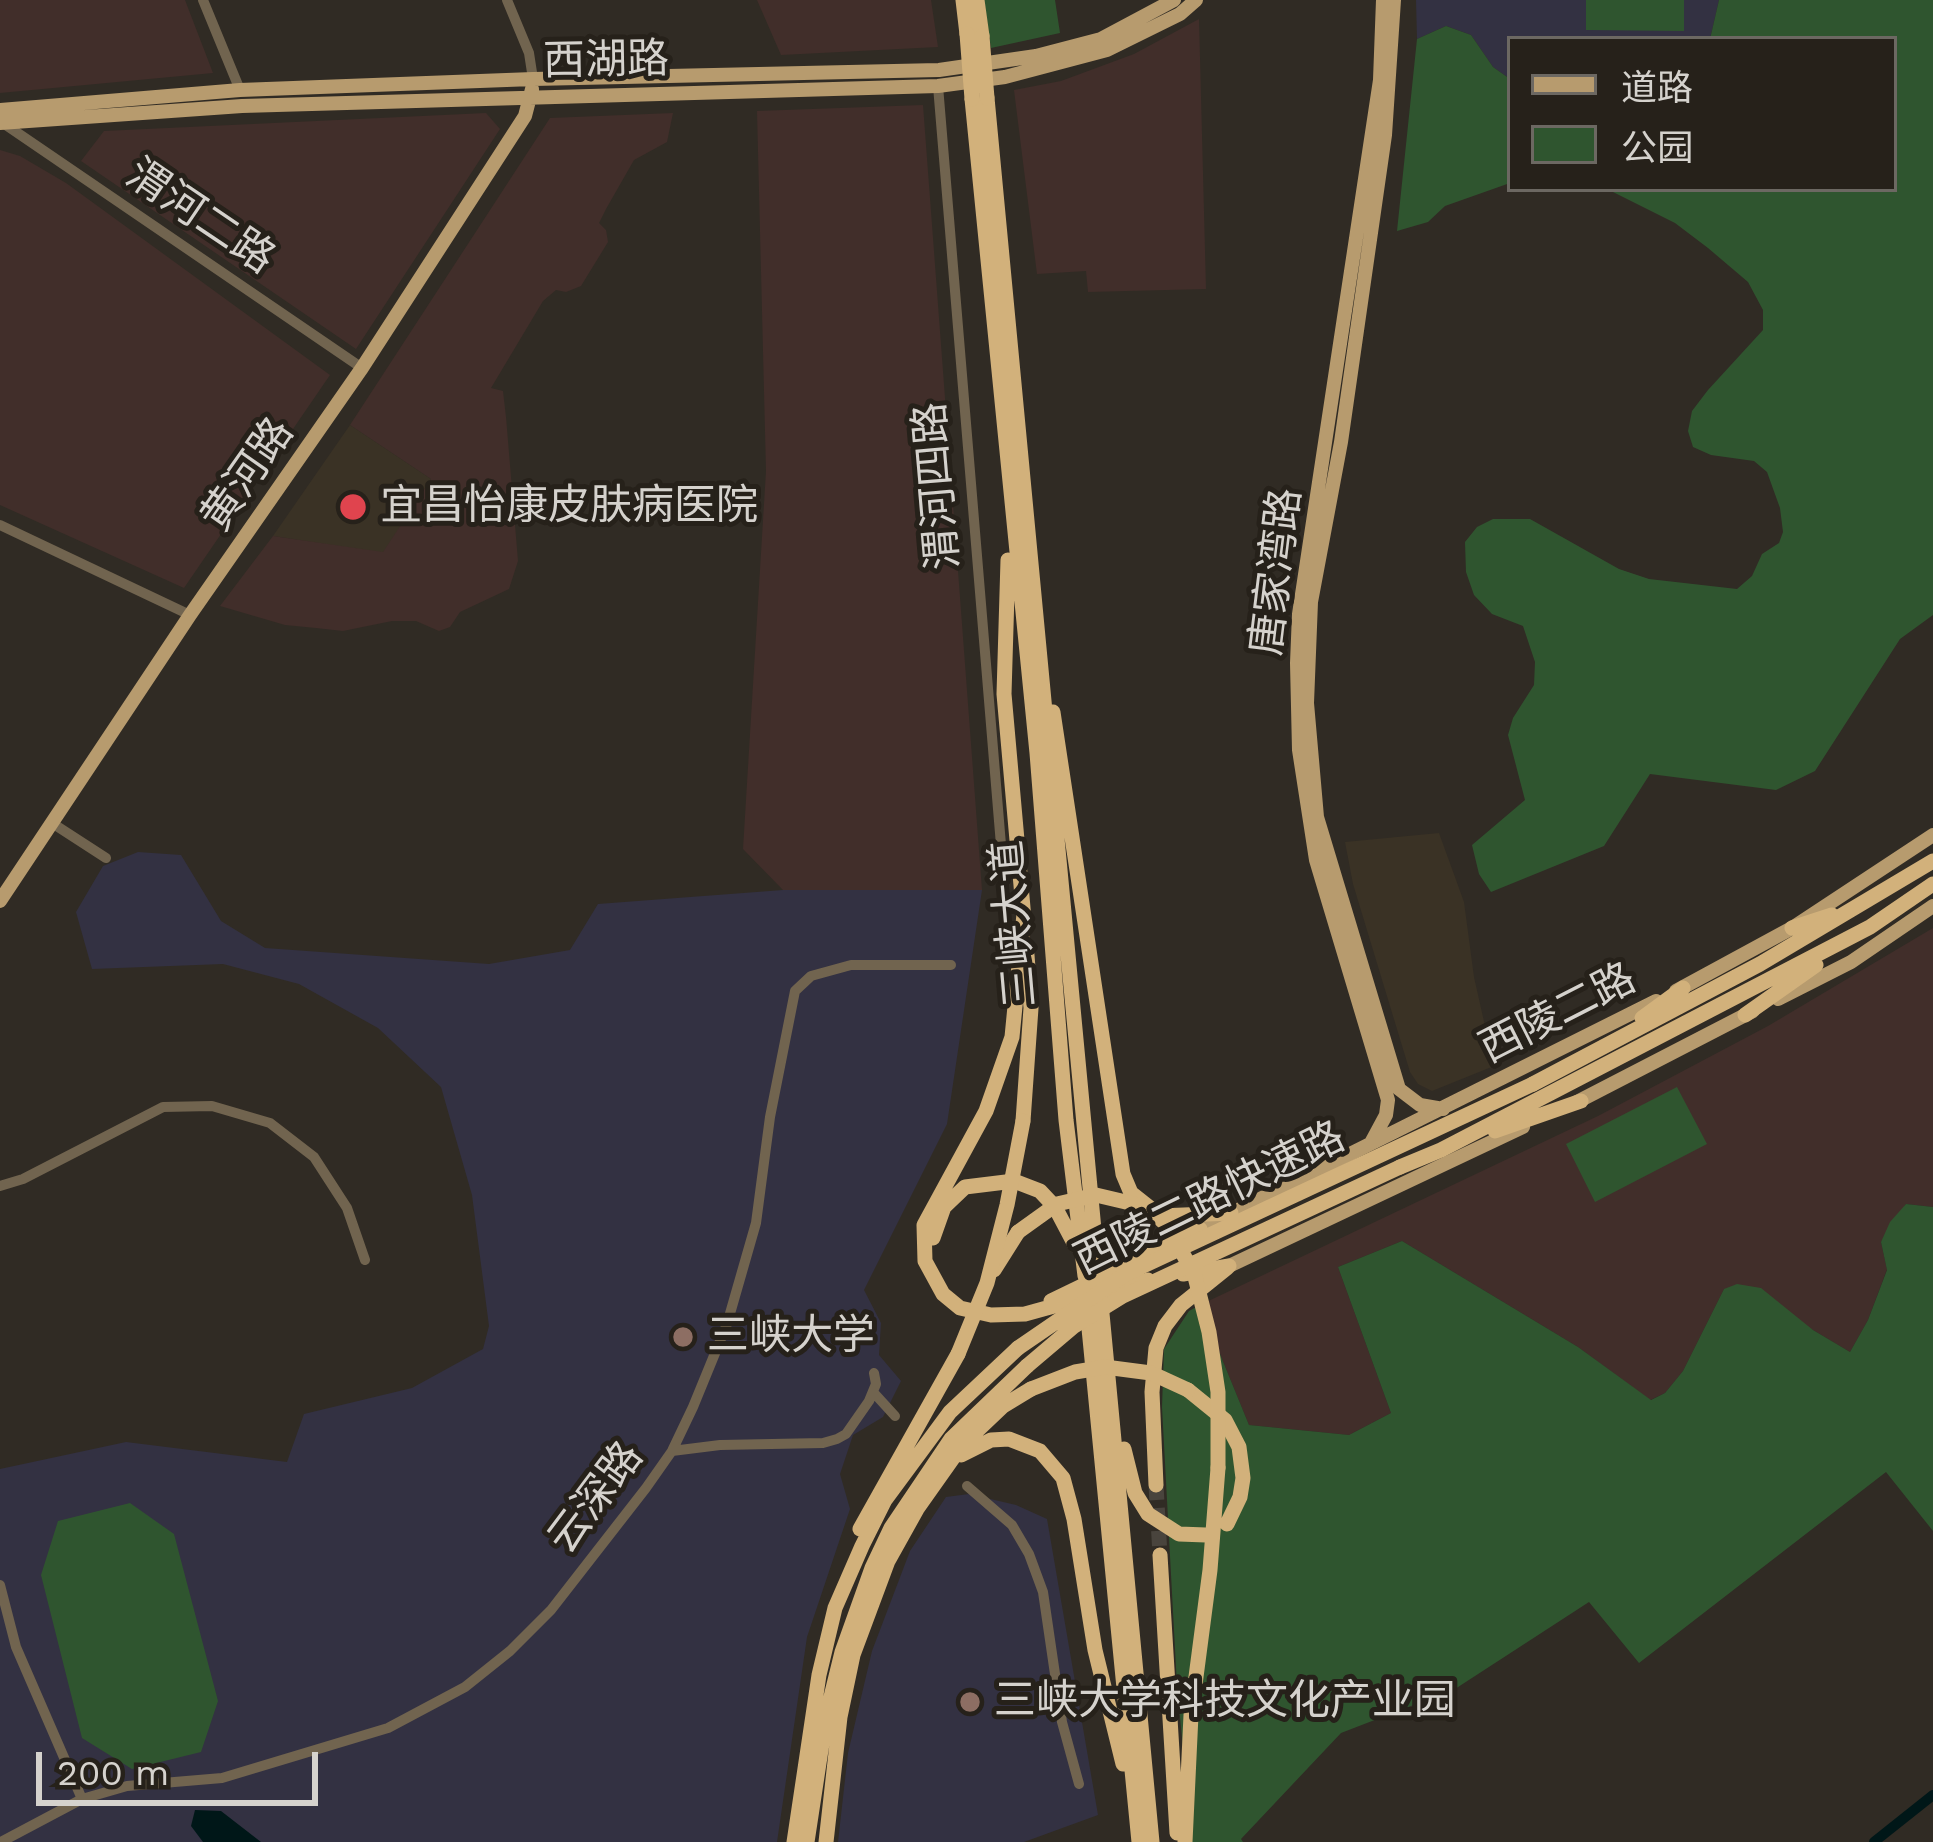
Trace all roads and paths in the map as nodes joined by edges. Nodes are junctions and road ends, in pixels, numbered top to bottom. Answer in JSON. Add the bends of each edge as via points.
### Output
{"nodes":[{"id":1,"x":203,"y":0,"type":"edge"},
{"id":2,"x":507,"y":0,"type":"edge"},
{"id":3,"x":963,"y":0,"type":"edge"},
{"id":4,"x":977,"y":0,"type":"edge"},
{"id":5,"x":1174,"y":0,"type":"edge"},
{"id":6,"x":1196,"y":0,"type":"edge"},
{"id":7,"x":1383,"y":0,"type":"edge"},
{"id":8,"x":1394,"y":0,"type":"edge"},
{"id":9,"x":975,"y":35,"type":"junction"},
{"id":10,"x":533,"y":79,"type":"junction"},
{"id":11,"x":938,"y":86,"type":"junction"},
{"id":12,"x":240,"y":90,"type":"junction"},
{"id":13,"x":532,"y":95,"type":"junction"},
{"id":14,"x":980,"y":98,"type":"junction"},
{"id":15,"x":1,"y":119,"type":"edge"},
{"id":16,"x":362,"y":368,"type":"junction"},
{"id":17,"x":1011,"y":515,"type":"junction"},
{"id":18,"x":0,"y":525,"type":"edge"},
{"id":19,"x":1034,"y":610,"type":"junction"},
{"id":20,"x":190,"y":615,"type":"junction"},
{"id":21,"x":52,"y":823,"type":"junction"},
{"id":22,"x":1933,"y":835,"type":"edge"},
{"id":23,"x":106,"y":858,"type":"dead end"},
{"id":24,"x":1933,"y":860,"type":"edge"},
{"id":25,"x":1004,"y":881,"type":"dead end"},
{"id":26,"x":1933,"y":884,"type":"edge"},
{"id":27,"x":0,"y":901,"type":"edge"},
{"id":28,"x":1863,"y":904,"type":"junction"},
{"id":29,"x":1933,"y":906,"type":"edge"},
{"id":30,"x":1024,"y":914,"type":"junction"},
{"id":31,"x":1870,"y":927,"type":"junction"},
{"id":32,"x":1792,"y":928,"type":"junction"},
{"id":33,"x":951,"y":965,"type":"dead end"},
{"id":34,"x":1683,"y":988,"type":"junction"},
{"id":35,"x":1745,"y":1015,"type":"junction"},
{"id":36,"x":1602,"y":1049,"type":"junction"},
{"id":37,"x":1581,"y":1101,"type":"junction"},
{"id":38,"x":1443,"y":1109,"type":"junction"},
{"id":39,"x":1372,"y":1141,"type":"junction"},
{"id":40,"x":1441,"y":1150,"type":"junction"},
{"id":41,"x":0,"y":1186,"type":"edge"},
{"id":42,"x":1279,"y":1190,"type":"junction"},
{"id":43,"x":1231,"y":1213,"type":"junction"},
{"id":44,"x":1312,"y":1226,"type":"junction"},
{"id":45,"x":1200,"y":1229,"type":"joint"},
{"id":46,"x":364,"y":1260,"type":"dead end"},
{"id":47,"x":1229,"y":1266,"type":"junction"},
{"id":48,"x":1092,"y":1274,"type":"junction"},
{"id":49,"x":1158,"y":1277,"type":"junction"},
{"id":50,"x":987,"y":1283,"type":"junction"},
{"id":51,"x":1094,"y":1305,"type":"junction"},
{"id":52,"x":1106,"y":1347,"type":"junction"},
{"id":53,"x":874,"y":1373,"type":"dead end"},
{"id":54,"x":874,"y":1393,"type":"junction"},
{"id":55,"x":895,"y":1416,"type":"dead end"},
{"id":56,"x":672,"y":1451,"type":"junction"},
{"id":57,"x":938,"y":1478,"type":"junction"},
{"id":58,"x":1156,"y":1485,"type":"tunnel mouth"},
{"id":59,"x":967,"y":1486,"type":"dead end"},
{"id":60,"x":1227,"y":1523,"type":"dead end"},
{"id":61,"x":1206,"y":1535,"type":"dead end"},
{"id":62,"x":1160,"y":1556,"type":"tunnel mouth"},
{"id":63,"x":853,"y":1567,"type":"junction"},
{"id":64,"x":0,"y":1585,"type":"edge"},
{"id":65,"x":1079,"y":1784,"type":"dead end"},
{"id":66,"x":82,"y":1799,"type":"junction"},
{"id":67,"x":1133,"y":1801,"type":"junction"},
{"id":68,"x":1143,"y":1819,"type":"junction"},
{"id":69,"x":2,"y":1842,"type":"edge"},
{"id":70,"x":794,"y":1842,"type":"edge"},
{"id":71,"x":807,"y":1842,"type":"edge"},
{"id":72,"x":826,"y":1842,"type":"edge"},
{"id":73,"x":1139,"y":1842,"type":"edge"},
{"id":74,"x":1152,"y":1842,"type":"edge"},
{"id":75,"x":1182,"y":1842,"type":"edge"}],
"edges":[{"from":1,"to":12,"type":"street"},
{"from":2,"to":10,"type":"street"},
{"from":3,"to":9,"type":"highway","name":"三峡大道"},
{"from":4,"to":9,"type":"highway","name":"三峡大道"},
{"from":5,"to":10,"type":"main road","name":"西湖路","via":[[1101,39],[939,70]]},
{"from":6,"to":11,"type":"main road","name":"西湖路","via":[[1107,50]]},
{"from":7,"to":39,"type":"main road","name":"唐家湾路","via":[[1377,103],[1299,614],[1297,692],[1316,860],[1388,1100]]},
{"from":8,"to":38,"type":"main road","name":"唐家湾路","via":[[1385,135],[1311,602],[1307,703],[1317,818],[1400,1089],[1420,1105]]},
{"from":9,"to":14,"type":"highway","name":"三峡大道","bridge":true},
{"from":10,"to":12,"type":"main road","name":"西湖路"},
{"from":10,"to":13,"type":"main road","name":"黄河路"},
{"from":11,"to":13,"type":"main road","name":"西湖路"},
{"from":11,"to":25,"type":"street","name":"渭河四路"},
{"from":12,"to":15,"type":"main road","name":"西湖路"},
{"from":13,"to":15,"type":"main road","name":"西湖路"},
{"from":13,"to":16,"type":"main road","name":"黄河路"},
{"from":14,"to":17,"type":"highway","name":"三峡大道"},
{"from":14,"to":19,"type":"highway","name":"三峡大道"},
{"from":15,"to":16,"type":"street","name":"渭河二路"},
{"from":16,"to":20,"type":"main road","name":"黄河路"},
{"from":17,"to":30,"type":"highway","via":[[1004,694]]},
{"from":17,"to":48,"type":"highway","name":"三峡大道","via":[[1066,1120]]},
{"from":18,"to":20,"type":"street"},
{"from":19,"to":43,"type":"highway","via":[[1123,1174],[1131,1193],[1160,1216]]},
{"from":19,"to":48,"type":"highway","name":"三峡大道"},
{"from":20,"to":21,"type":"main road","name":"黄河路"},
{"from":21,"to":23,"type":"street"},
{"from":21,"to":27,"type":"main road","name":"黄河路"},
{"from":22,"to":32,"type":"main road","name":"西陵二路"},
{"from":24,"to":28,"type":"highway","name":"西陵二路快速路"},
{"from":26,"to":31,"type":"highway","name":"西陵二路快速路"},
{"from":28,"to":32,"type":"highway"},
{"from":28,"to":36,"type":"highway","name":"西陵二路快速路"},
{"from":29,"to":35,"type":"main road","name":"西陵二路","via":[[1851,962]]},
{"from":30,"to":49,"type":"highway","via":[[1012,1036],[986,1111],[924,1226],[925,1262],[943,1294],[991,1315],[1025,1314]]},
{"from":30,"to":50,"type":"highway","bridge":true,"via":[[1031,1008],[1023,1121]]},
{"from":31,"to":35,"type":"highway"},
{"from":31,"to":40,"type":"highway","name":"西陵二路快速路"},
{"from":32,"to":34,"type":"main road","name":"西陵二路"},
{"from":33,"to":56,"type":"street","name":"云深路","via":[[851,965],[812,976],[795,991],[757,1223],[727,1324]]},
{"from":34,"to":36,"type":"highway"},
{"from":34,"to":38,"type":"main road","name":"西陵二路"},
{"from":35,"to":37,"type":"main road","name":"西陵二路"},
{"from":36,"to":63,"type":"highway","name":"西陵二路快速路","bridge":true,"via":[[1126,1274],[1060,1316],[950,1412],[885,1500]]},
{"from":37,"to":40,"type":"highway"},
{"from":37,"to":44,"type":"main road","name":"西陵二路"},
{"from":38,"to":39,"type":"main road","name":"西陵二路"},
{"from":39,"to":42,"type":"main road","name":"西陵二路"},
{"from":40,"to":49,"type":"highway","name":"西陵二路快速路","bridge":true},
{"from":41,"to":46,"type":"street","via":[[163,1107],[212,1106],[270,1123],[314,1156],[347,1208]]},
{"from":42,"to":43,"type":"main road","name":"西陵二路"},
{"from":42,"to":44,"type":"main road","via":[[1260,1208],[1267,1231]]},
{"from":43,"to":45,"type":"main road","name":"西陵二路"},
{"from":44,"to":47,"type":"main road","name":"西陵二路"},
{"from":45,"to":48,"type":"highway","via":[[1044,1304],[1015,1308],[966,1300],[939,1275],[933,1228],[965,1187],[1015,1181],[1055,1207]]},
{"from":47,"to":49,"type":"highway"},
{"from":47,"to":58,"type":"highway","via":[[1181,1306],[1156,1348]]},
{"from":48,"to":51,"type":"highway","name":"三峡大道","bridge":true},
{"from":49,"to":71,"type":"highway","name":"西陵二路快速路","bridge":true,"via":[[1073,1327],[977,1410],[923,1475],[872,1568],[842,1652]]},
{"from":50,"to":63,"type":"highway","bridge":true,"via":[[958,1354],[868,1511]]},
{"from":50,"to":75,"type":"highway","bridge":true,"via":[[1018,1232],[1057,1204],[1096,1196],[1147,1207],[1174,1233],[1201,1297],[1218,1392],[1218,1468]]},
{"from":51,"to":52,"type":"highway","name":"三峡大道"},
{"from":51,"to":67,"type":"highway","name":"三峡大道"},
{"from":52,"to":61,"type":"highway","via":[[1135,1493],[1165,1527]]},
{"from":52,"to":68,"type":"highway","name":"三峡大道"},
{"from":53,"to":54,"type":"street"},
{"from":54,"to":55,"type":"street"},
{"from":54,"to":56,"type":"street","via":[[837,1439]]},
{"from":56,"to":66,"type":"street","name":"云深路","via":[[551,1610],[433,1707],[272,1765]]},
{"from":57,"to":60,"type":"highway","bridge":true,"via":[[975,1430],[1031,1389],[1105,1367],[1151,1373],[1225,1420],[1239,1447],[1243,1478]]},
{"from":57,"to":67,"type":"highway","via":[[991,1440],[1028,1445],[1056,1467],[1069,1494],[1095,1650]]},
{"from":57,"to":72,"type":"highway","via":[[888,1561],[853,1655]]},
{"from":59,"to":65,"type":"street","via":[[1012,1525],[1029,1554]]},
{"from":62,"to":75,"type":"highway"},
{"from":63,"to":70,"type":"highway","name":"西陵二路快速路","via":[[819,1675]]},
{"from":64,"to":66,"type":"street","via":[[16,1647]]},
{"from":66,"to":69,"type":"street","name":"云深路"},
{"from":67,"to":68,"type":"highway","name":"三峡大道"},
{"from":68,"to":73,"type":"highway","name":"三峡大道"},
{"from":68,"to":74,"type":"highway","name":"三峡大道"}]}
